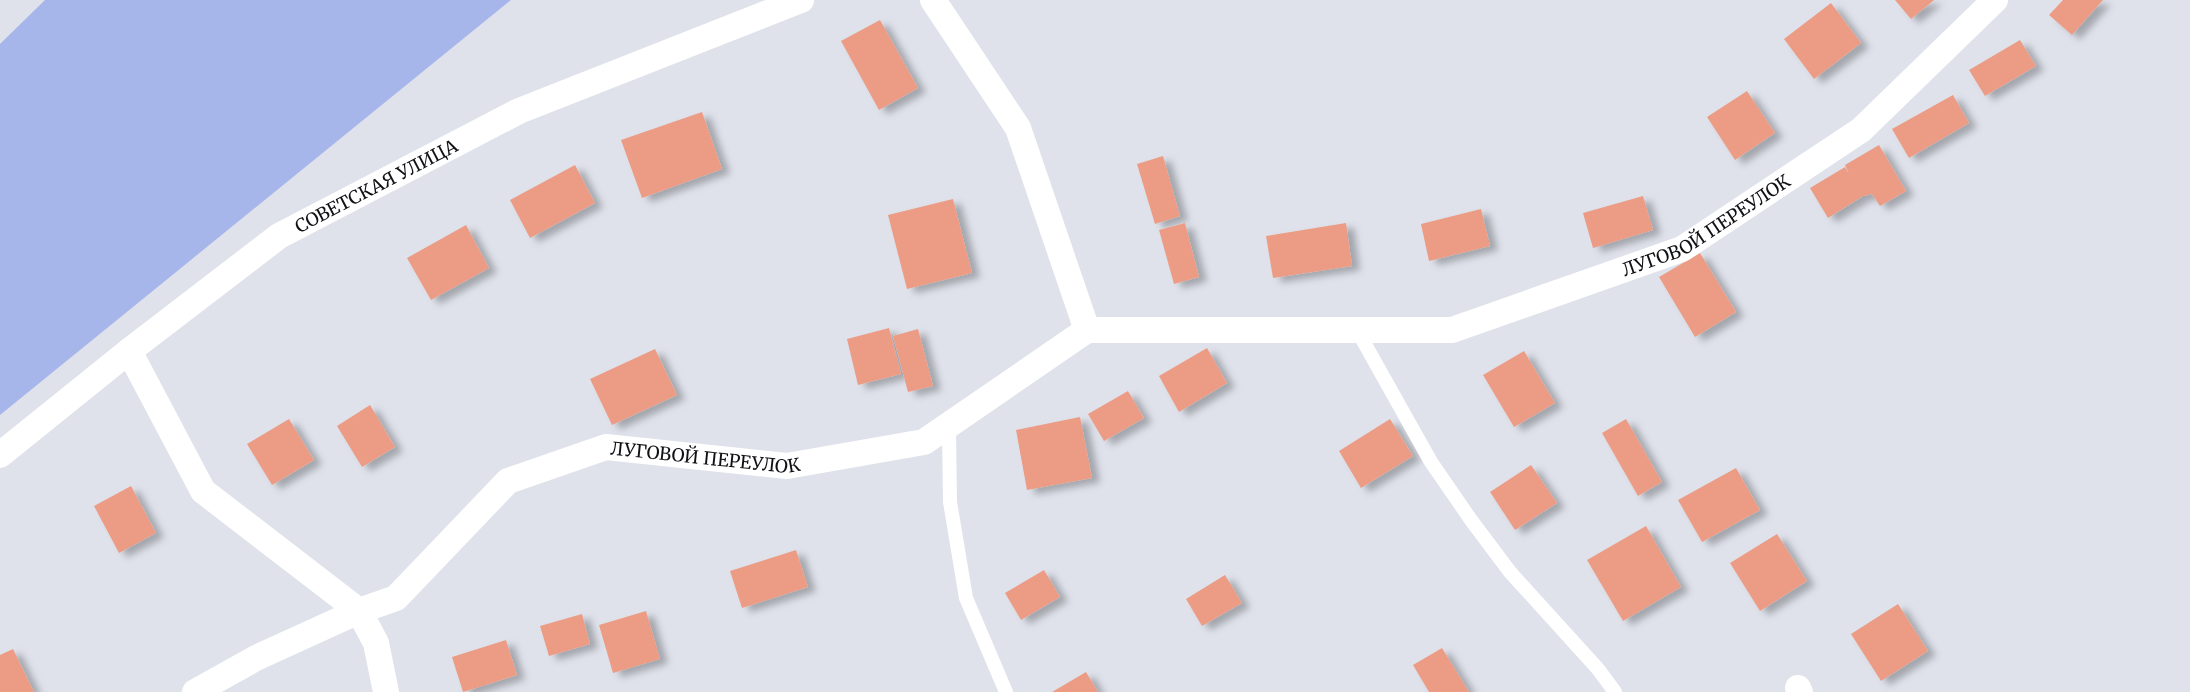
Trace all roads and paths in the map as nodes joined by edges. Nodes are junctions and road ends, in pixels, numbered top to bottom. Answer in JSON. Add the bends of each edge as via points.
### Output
{"nodes":[{"id":1,"x":801,"y":0,"type":"edge"},
{"id":2,"x":933,"y":0,"type":"edge"},
{"id":3,"x":1995,"y":0,"type":"edge"},
{"id":4,"x":775,"y":5,"type":"edge"},
{"id":5,"x":1087,"y":330,"type":"junction"},
{"id":6,"x":1357,"y":330,"type":"junction"},
{"id":7,"x":129,"y":351,"type":"junction"},
{"id":8,"x":949,"y":427,"type":"junction"},
{"id":9,"x":0,"y":455,"type":"edge"},
{"id":10,"x":359,"y":611,"type":"junction"},
{"id":11,"x":195,"y":692,"type":"edge"},
{"id":12,"x":386,"y":692,"type":"edge"},
{"id":13,"x":1006,"y":692,"type":"edge"},
{"id":14,"x":1615,"y":692,"type":"edge"}],
"edges":[{"from":1,"to":4,"type":"street","name":"СОВЕТСКАЯ УЛИЦА"},
{"from":2,"to":5,"type":"street","via":[[1018,128]]},
{"from":3,"to":6,"type":"street","name":"ЛУГОВОЙ ПЕРЕУЛОК","via":[[1861,130],[1682,249],[1452,330]]},
{"from":4,"to":7,"type":"street","name":"СОВЕТСКАЯ УЛИЦА","via":[[519,111],[279,236]]},
{"from":5,"to":6,"type":"street","name":"ЛУГОВОЙ ПЕРЕУЛОК"},
{"from":5,"to":8,"type":"street","name":"ЛУГОВОЙ ПЕРЕУЛОК"},
{"from":6,"to":14,"type":"lane","via":[[1431,462],[1471,520]]},
{"from":7,"to":9,"type":"street","name":"СОВЕТСКАЯ УЛИЦА"},
{"from":7,"to":10,"type":"street","via":[[203,491]]},
{"from":8,"to":10,"type":"street","name":"ЛУГОВОЙ ПЕРЕУЛОК","via":[[924,442],[787,466],[606,447],[508,481],[396,598]]},
{"from":8,"to":13,"type":"lane","via":[[950,502],[966,598]]},
{"from":10,"to":11,"type":"street","name":"ЛУГОВОЙ ПЕРЕУЛОК"},
{"from":10,"to":12,"type":"street","via":[[376,643]]}]}
